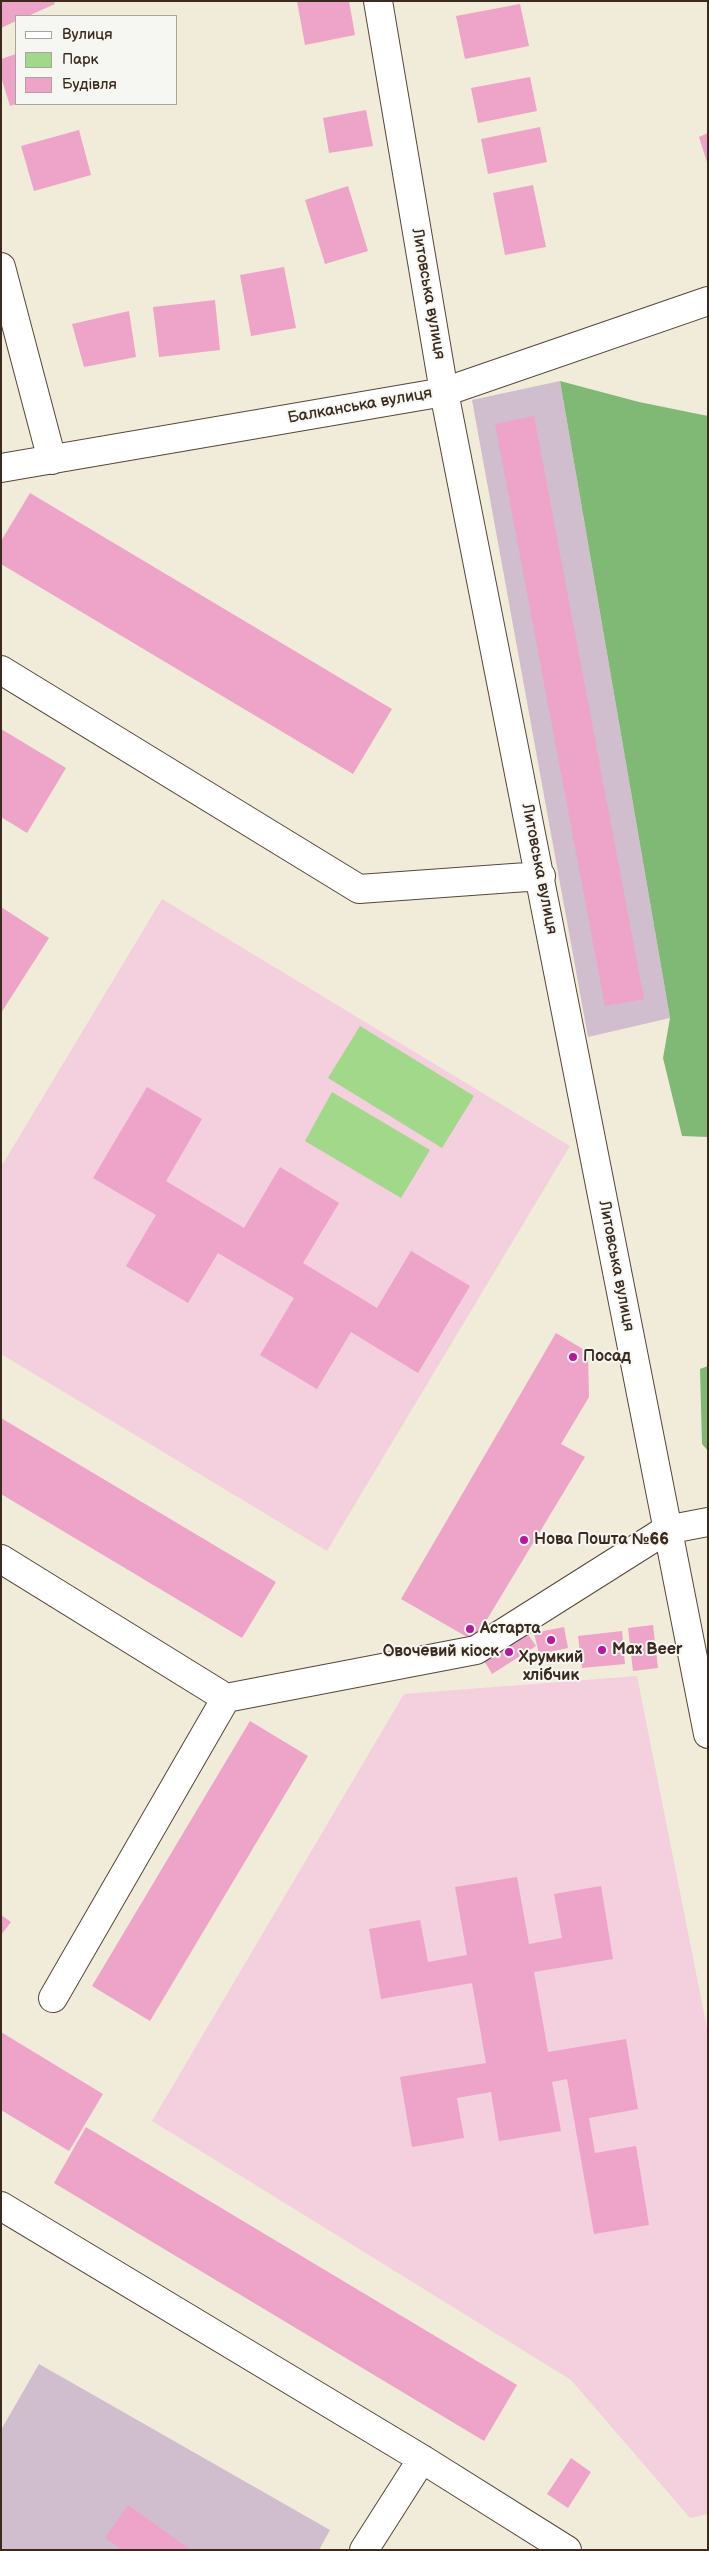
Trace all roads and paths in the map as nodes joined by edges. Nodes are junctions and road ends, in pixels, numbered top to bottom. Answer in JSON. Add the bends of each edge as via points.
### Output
{"nodes":[{"id":1,"x":378,"y":1,"type":"edge"},
{"id":2,"x":1,"y":267,"type":"edge"},
{"id":3,"x":708,"y":301,"type":"edge"},
{"id":4,"x":444,"y":392,"type":"junction"},
{"id":5,"x":52,"y":460,"type":"junction"},
{"id":6,"x":1,"y":468,"type":"edge"},
{"id":7,"x":1,"y":670,"type":"edge"},
{"id":8,"x":541,"y":876,"type":"junction"},
{"id":9,"x":708,"y":1522,"type":"edge"},
{"id":10,"x":666,"y":1530,"type":"junction"},
{"id":11,"x":1,"y":1559,"type":"edge"},
{"id":12,"x":226,"y":1698,"type":"junction"},
{"id":13,"x":708,"y":1734,"type":"edge"},
{"id":14,"x":53,"y":1998,"type":"dead end"},
{"id":15,"x":1,"y":2206,"type":"edge"},
{"id":16,"x":422,"y":2458,"type":"junction"},
{"id":17,"x":364,"y":2550,"type":"edge"},
{"id":18,"x":567,"y":2550,"type":"edge"}],
"edges":[{"from":1,"to":4,"type":"street","name":"Литовська вулиця"},
{"from":2,"to":5,"type":"street"},
{"from":3,"to":4,"type":"street","name":"Балканська вулиця"},
{"from":4,"to":5,"type":"street","name":"Балканська вулиця"},
{"from":4,"to":8,"type":"street","name":"Литовська вулиця"},
{"from":5,"to":6,"type":"street","name":"Балканська вулиця"},
{"from":7,"to":8,"type":"street","via":[[358,890]]},
{"from":8,"to":10,"type":"street","name":"Литовська вулиця"},
{"from":9,"to":10,"type":"street"},
{"from":10,"to":12,"type":"street","via":[[476,1650]]},
{"from":10,"to":13,"type":"street","name":"Литовська вулиця"},
{"from":11,"to":12,"type":"street"},
{"from":12,"to":14,"type":"street"},
{"from":15,"to":16,"type":"street"},
{"from":16,"to":17,"type":"street"},
{"from":16,"to":18,"type":"street"}]}
